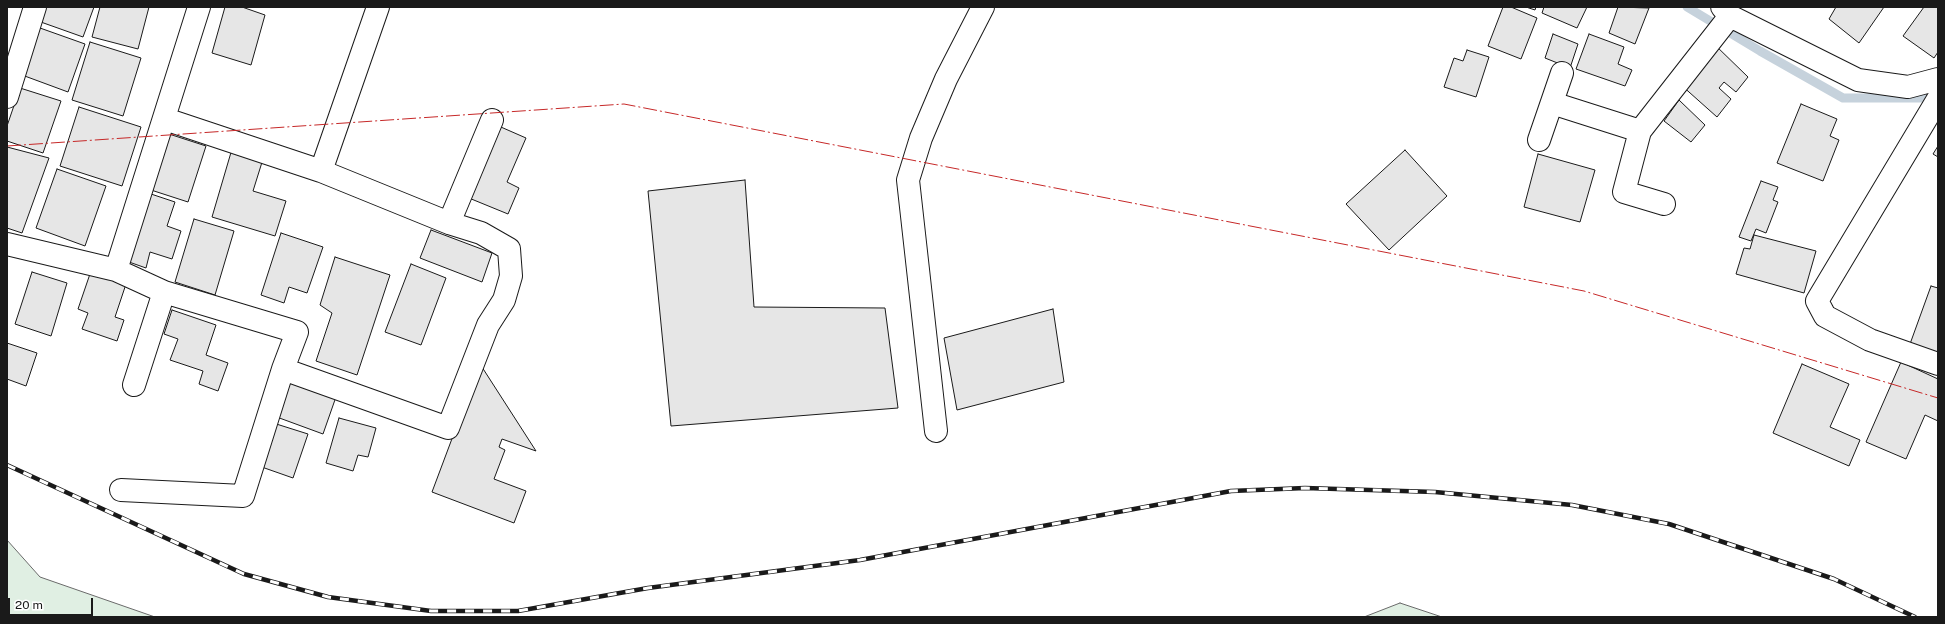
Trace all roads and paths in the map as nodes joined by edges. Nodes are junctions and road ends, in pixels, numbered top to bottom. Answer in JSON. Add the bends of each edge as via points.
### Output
{"nodes":[{"id":1,"x":36,"y":7,"type":"edge"},
{"id":2,"x":199,"y":7,"type":"edge"},
{"id":3,"x":378,"y":7,"type":"edge"},
{"id":4,"x":983,"y":7,"type":"edge"},
{"id":5,"x":1726,"y":11,"type":"edge"},
{"id":6,"x":1562,"y":73,"type":"dead end"},
{"id":7,"x":1938,"y":79,"type":"edge"},
{"id":8,"x":7,"y":97,"type":"edge"},
{"id":9,"x":1552,"y":103,"type":"junction"},
{"id":10,"x":1935,"y":104,"type":"edge"},
{"id":11,"x":165,"y":119,"type":"junction"},
{"id":12,"x":492,"y":120,"type":"dead end"},
{"id":13,"x":1640,"y":131,"type":"junction"},
{"id":14,"x":1539,"y":140,"type":"dead end"},
{"id":15,"x":321,"y":171,"type":"junction"},
{"id":16,"x":1664,"y":204,"type":"dead end"},
{"id":17,"x":449,"y":223,"type":"junction"},
{"id":18,"x":7,"y":244,"type":"edge"},
{"id":19,"x":116,"y":270,"type":"junction"},
{"id":20,"x":164,"y":292,"type":"junction"},
{"id":21,"x":1938,"y":364,"type":"edge"},
{"id":22,"x":283,"y":368,"type":"junction"},
{"id":23,"x":134,"y":385,"type":"dead end"},
{"id":24,"x":936,"y":431,"type":"dead end"},
{"id":25,"x":122,"y":490,"type":"dead end"}],
"edges":[{"from":1,"to":8,"type":"street"},
{"from":2,"to":11,"type":"street"},
{"from":3,"to":15,"type":"street"},
{"from":4,"to":24,"type":"street","via":[[946,79],[921,138],[908,180]]},
{"from":5,"to":7,"type":"street","via":[[1858,80],[1908,87]]},
{"from":5,"to":13,"type":"street"},
{"from":6,"to":9,"type":"street"},
{"from":9,"to":13,"type":"street"},
{"from":9,"to":14,"type":"street"},
{"from":10,"to":21,"type":"street","via":[[1817,302],[1825,316],[1870,340]]},
{"from":11,"to":15,"type":"street"},
{"from":11,"to":19,"type":"street"},
{"from":12,"to":17,"type":"street"},
{"from":13,"to":16,"type":"street","via":[[1624,192]]},
{"from":15,"to":17,"type":"street"},
{"from":17,"to":22,"type":"street","via":[[481,233],[509,249],[512,276],[504,300],[488,325],[448,428]]},
{"from":18,"to":19,"type":"street"},
{"from":19,"to":20,"type":"street"},
{"from":20,"to":22,"type":"street","via":[[297,332]]},
{"from":20,"to":23,"type":"street"},
{"from":22,"to":25,"type":"street","via":[[243,496]]}]}
